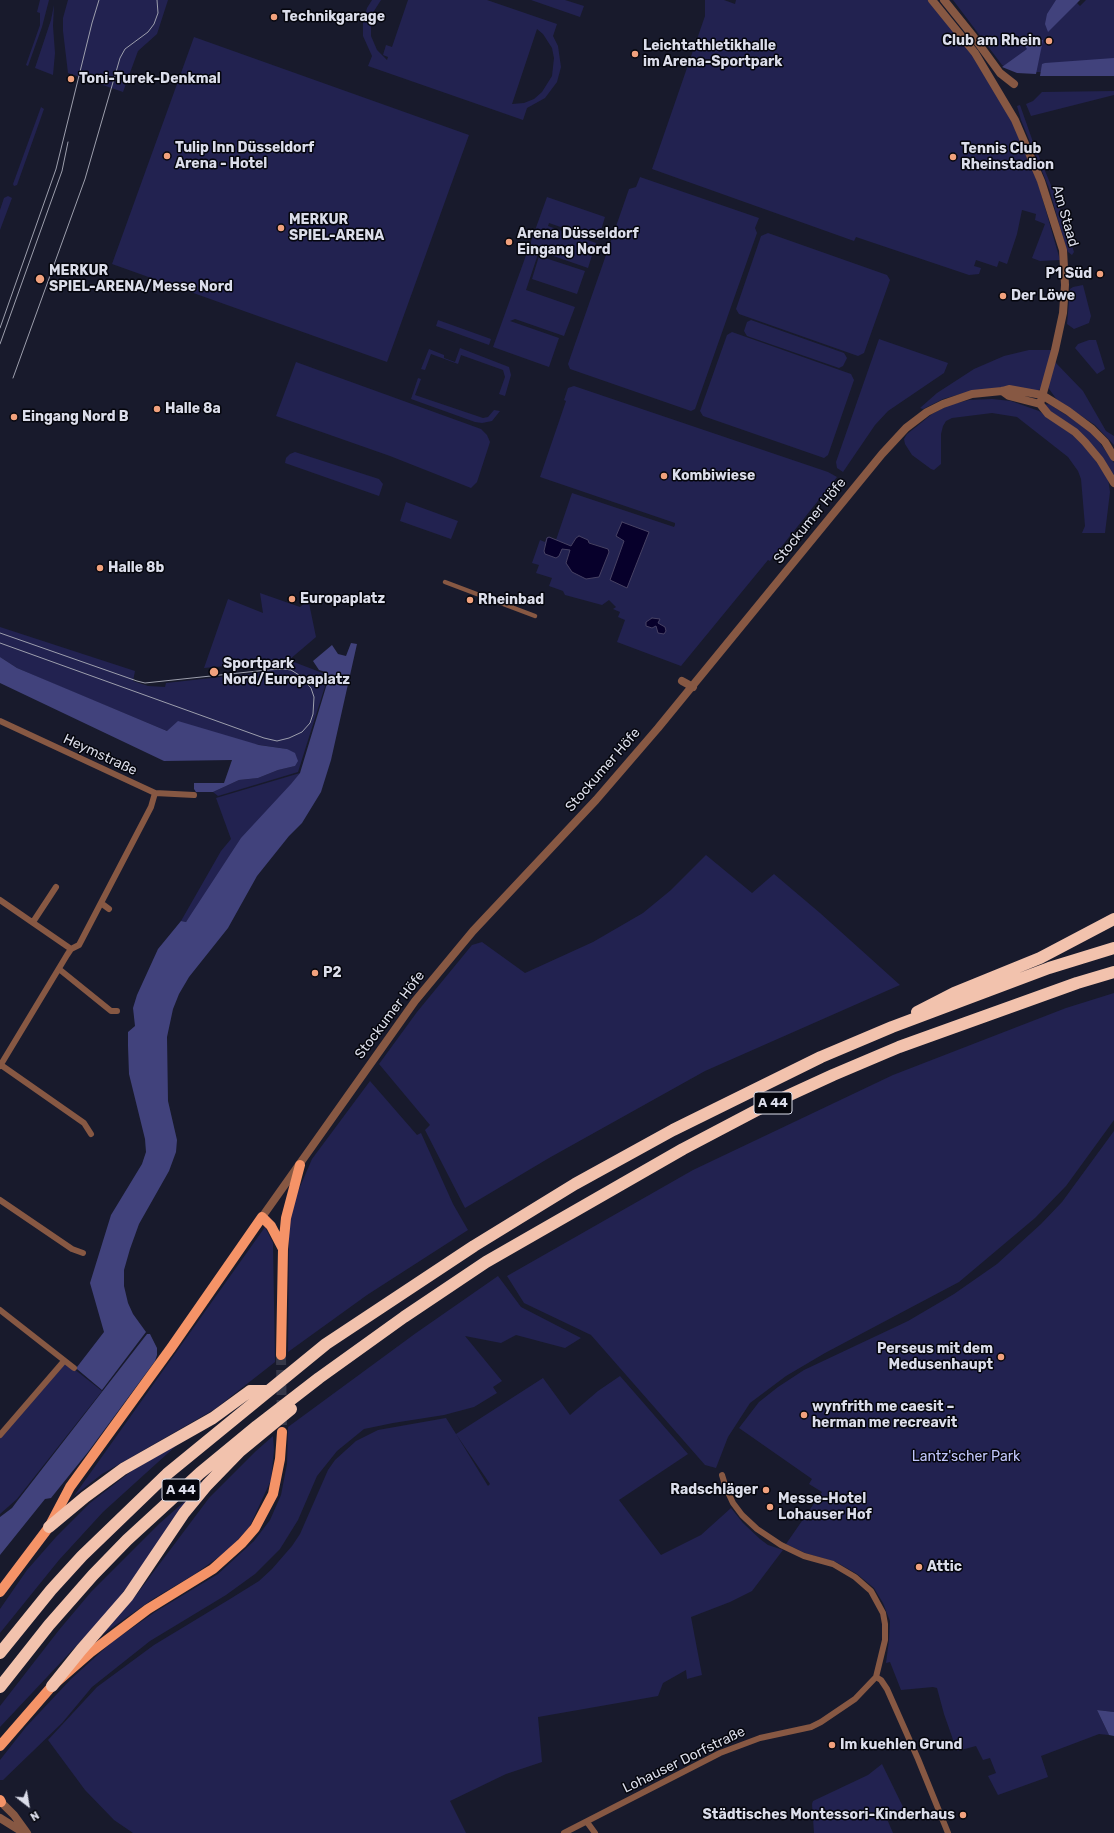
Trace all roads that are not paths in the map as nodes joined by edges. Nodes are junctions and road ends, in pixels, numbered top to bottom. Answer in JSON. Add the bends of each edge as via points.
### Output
{"nodes":[{"id":1,"x":932,"y":0,"type":"edge"},
{"id":2,"x":944,"y":0,"type":"edge"},
{"id":3,"x":1014,"y":84,"type":"dead end"},
{"id":4,"x":1045,"y":384,"type":"junction"},
{"id":5,"x":1002,"y":391,"type":"junction"},
{"id":6,"x":1028,"y":392,"type":"junction"},
{"id":7,"x":1042,"y":396,"type":"junction"},
{"id":8,"x":1040,"y":404,"type":"junction"},
{"id":9,"x":1114,"y":457,"type":"edge"},
{"id":10,"x":1114,"y":483,"type":"edge"},
{"id":11,"x":445,"y":582,"type":"dead end"},
{"id":12,"x":535,"y":616,"type":"dead end"},
{"id":13,"x":682,"y":681,"type":"dead end"},
{"id":14,"x":693,"y":687,"type":"junction"},
{"id":15,"x":0,"y":721,"type":"edge"},
{"id":16,"x":155,"y":793,"type":"junction"},
{"id":17,"x":194,"y":795,"type":"dead end"},
{"id":18,"x":56,"y":887,"type":"dead end"},
{"id":19,"x":0,"y":900,"type":"edge"},
{"id":20,"x":101,"y":904,"type":"junction"},
{"id":21,"x":109,"y":909,"type":"dead end"},
{"id":22,"x":1114,"y":919,"type":"edge"},
{"id":23,"x":33,"y":922,"type":"junction"},
{"id":24,"x":1114,"y":948,"type":"edge"},
{"id":25,"x":71,"y":949,"type":"junction"},
{"id":26,"x":59,"y":969,"type":"junction"},
{"id":27,"x":1114,"y":972,"type":"edge"},
{"id":28,"x":117,"y":1011,"type":"dead end"},
{"id":29,"x":892,"y":1027,"type":"junction"},
{"id":30,"x":0,"y":1065,"type":"edge"},
{"id":31,"x":91,"y":1134,"type":"dead end"},
{"id":32,"x":300,"y":1165,"type":"junction"},
{"id":33,"x":0,"y":1200,"type":"edge"},
{"id":34,"x":262,"y":1217,"type":"junction"},
{"id":35,"x":283,"y":1249,"type":"junction"},
{"id":36,"x":83,"y":1253,"type":"dead end"},
{"id":37,"x":0,"y":1310,"type":"edge"},
{"id":38,"x":281,"y":1355,"type":"tunnel mouth"},
{"id":39,"x":64,"y":1361,"type":"junction"},
{"id":40,"x":74,"y":1368,"type":"dead end"},
{"id":41,"x":319,"y":1378,"type":"junction"},
{"id":42,"x":267,"y":1391,"type":"junction"},
{"id":43,"x":282,"y":1432,"type":"tunnel mouth"},
{"id":44,"x":0,"y":1435,"type":"edge"},
{"id":45,"x":722,"y":1475,"type":"dead end"},
{"id":46,"x":49,"y":1527,"type":"junction"},
{"id":47,"x":0,"y":1592,"type":"edge"},
{"id":48,"x":0,"y":1653,"type":"edge"},
{"id":49,"x":876,"y":1677,"type":"junction"},
{"id":50,"x":52,"y":1686,"type":"junction"},
{"id":51,"x":0,"y":1687,"type":"edge"},
{"id":52,"x":0,"y":1746,"type":"edge"},
{"id":53,"x":0,"y":1801,"type":"edge"},
{"id":54,"x":0,"y":1818,"type":"edge"},
{"id":55,"x":587,"y":1822,"type":"junction"},
{"id":56,"x":24,"y":1833,"type":"edge"},
{"id":57,"x":27,"y":1833,"type":"edge"},
{"id":58,"x":564,"y":1833,"type":"edge"},
{"id":59,"x":595,"y":1833,"type":"edge"},
{"id":60,"x":948,"y":1833,"type":"edge"}],
"edges":[{"from":1,"to":4,"type":"street","name":"Am Staad","via":[[971,47],[1005,102],[1024,138],[1051,209],[1063,250],[1065,285],[1063,313]]},
{"from":2,"to":3,"type":"street","via":[[1000,73]]},
{"from":4,"to":6,"type":"street"},
{"from":4,"to":7,"type":"street","name":"Am Staad"},
{"from":5,"to":6,"type":"street","name":"Stockumer Höfe","via":[[1009,389]]},
{"from":5,"to":8,"type":"street","name":"Stockumer Höfe","via":[[1009,396]]},
{"from":5,"to":14,"type":"street","name":"Stockumer Höfe","via":[[972,394],[943,404],[906,428],[882,454]]},
{"from":6,"to":7,"type":"street","name":"Stockumer Höfe"},
{"from":7,"to":8,"type":"street","name":"Am Staad"},
{"from":7,"to":9,"type":"street","via":[[1080,419],[1105,442]]},
{"from":8,"to":10,"type":"street","via":[[1048,414],[1086,442]]},
{"from":11,"to":12,"type":"street"},
{"from":13,"to":14,"type":"street"},
{"from":14,"to":32,"type":"street","name":"Stockumer Höfe","via":[[604,792],[473,931],[360,1078]]},
{"from":15,"to":16,"type":"street","name":"Heymstraße"},
{"from":16,"to":17,"type":"street","name":"Heymstraße"},
{"from":16,"to":20,"type":"street"},
{"from":18,"to":23,"type":"street"},
{"from":19,"to":23,"type":"street"},
{"from":20,"to":21,"type":"street"},
{"from":20,"to":25,"type":"street","via":[[79,945]]},
{"from":22,"to":29,"type":"highway","via":[[1040,958],[928,1005]]},
{"from":23,"to":25,"type":"street"},
{"from":24,"to":29,"type":"highway","number":"A 44","via":[[1050,968]]},
{"from":25,"to":26,"type":"street"},
{"from":26,"to":28,"type":"street","via":[[111,1011]]},
{"from":26,"to":30,"type":"street"},
{"from":27,"to":41,"type":"highway","number":"A 44","via":[[899,1047],[759,1109],[683,1149],[486,1262]]},
{"from":29,"to":42,"type":"highway","number":"A 44","via":[[821,1057],[749,1092],[575,1184],[474,1246],[326,1344]]},
{"from":30,"to":31,"type":"street","via":[[84,1123]]},
{"from":32,"to":34,"type":"street","name":"Stockumer Höfe"},
{"from":32,"to":35,"type":"main road","via":[[286,1218]]},
{"from":33,"to":36,"type":"street","via":[[72,1250]]},
{"from":34,"to":35,"type":"main road","via":[[271,1226]]},
{"from":34,"to":46,"type":"main road","via":[[70,1487]]},
{"from":35,"to":38,"type":"main road"},
{"from":37,"to":39,"type":"street"},
{"from":39,"to":40,"type":"street"},
{"from":39,"to":44,"type":"street"},
{"from":41,"to":50,"type":"highway","via":[[298,1402],[240,1451],[207,1485],[184,1513],[128,1596]]},
{"from":41,"to":51,"type":"highway","number":"A 44","via":[[230,1448],[127,1540],[49,1625]]},
{"from":42,"to":46,"type":"highway","via":[[250,1391],[213,1418],[123,1469]]},
{"from":42,"to":48,"type":"highway","number":"A 44","via":[[167,1474],[111,1528],[52,1590]]},
{"from":43,"to":50,"type":"main road","via":[[273,1494],[255,1528],[242,1543],[213,1569],[121,1627]]},
{"from":45,"to":49,"type":"street","name":"Lohauser Dorfstraße","via":[[733,1503],[757,1528],[780,1545],[804,1556],[833,1564],[872,1591],[885,1624],[885,1640]]},
{"from":46,"to":47,"type":"main road"},
{"from":49,"to":55,"type":"street","name":"Lohauser Dorfstraße","via":[[855,1699],[821,1722],[811,1727],[760,1738],[720,1753]]},
{"from":49,"to":60,"type":"street","via":[[887,1689]]},
{"from":50,"to":52,"type":"main road"},
{"from":53,"to":57,"type":"street"},
{"from":54,"to":56,"type":"street"},
{"from":55,"to":58,"type":"street","name":"Lohauser Dorfstraße"},
{"from":55,"to":59,"type":"street"}]}
